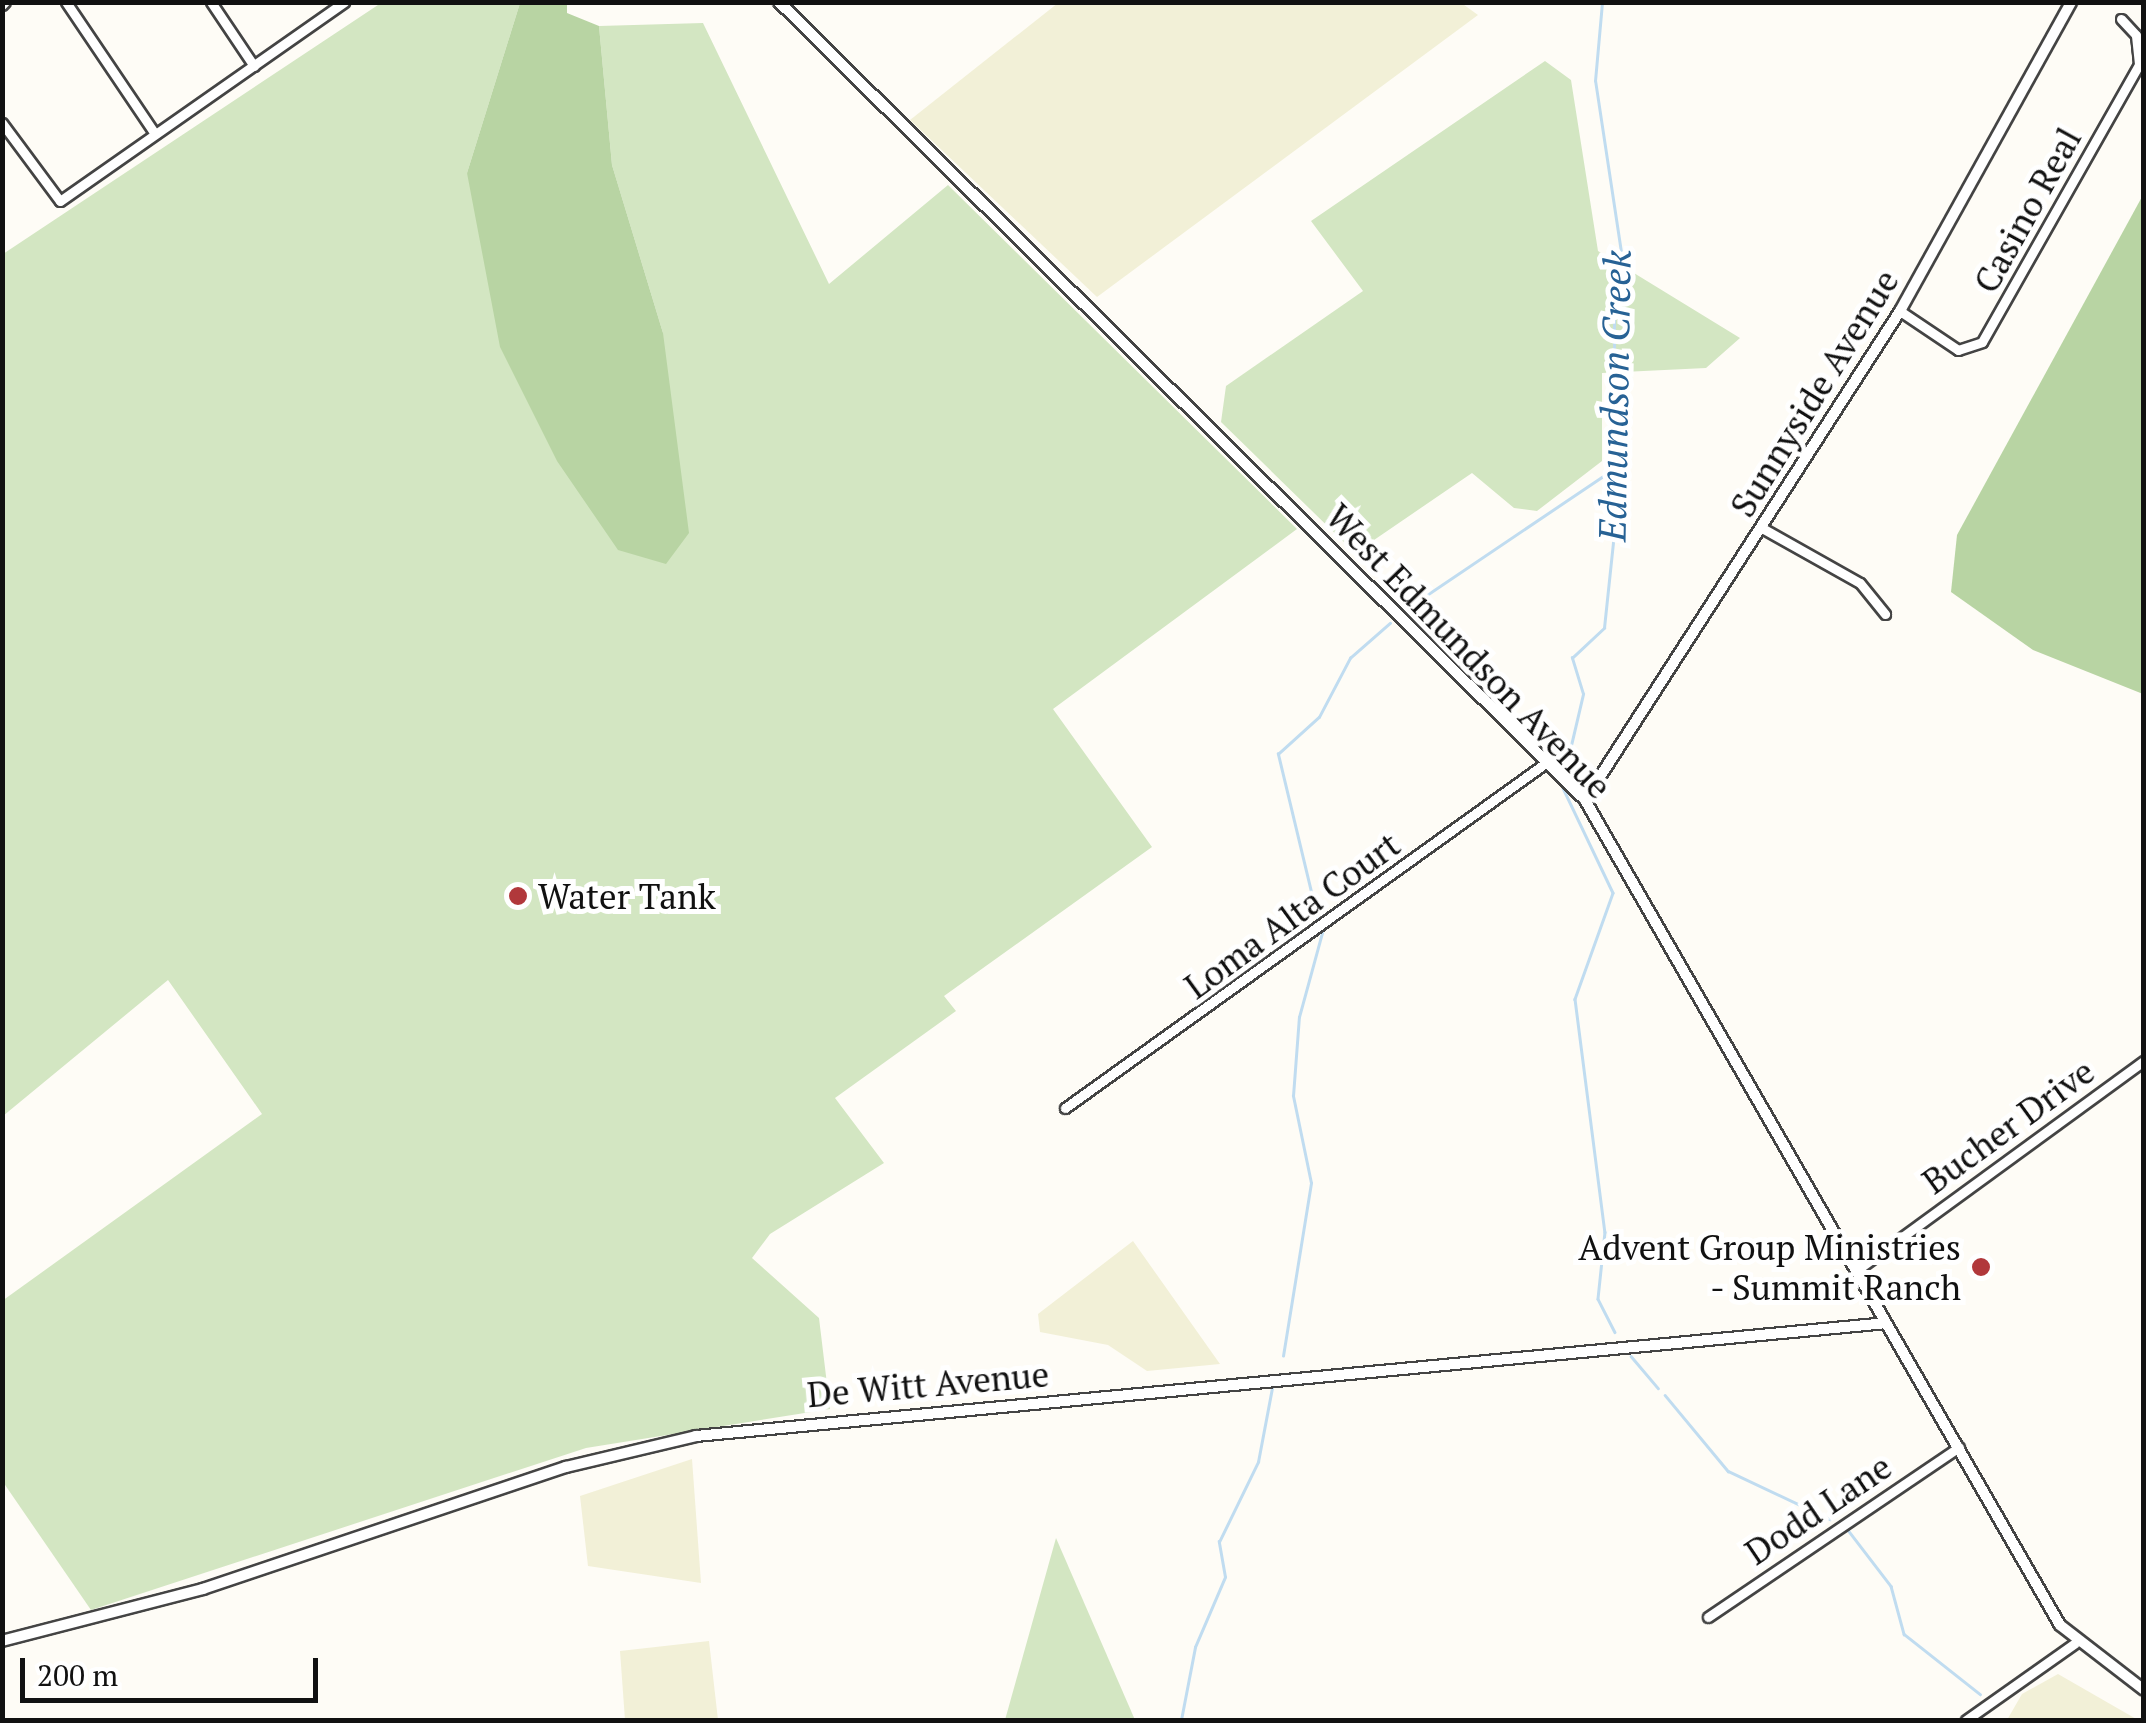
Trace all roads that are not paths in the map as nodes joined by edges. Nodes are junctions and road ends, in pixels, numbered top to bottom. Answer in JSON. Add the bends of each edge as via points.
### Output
{"nodes":[{"id":1,"x":66,"y":2,"type":"edge"},
{"id":2,"x":211,"y":2,"type":"edge"},
{"id":3,"x":344,"y":2,"type":"edge"},
{"id":4,"x":779,"y":2,"type":"edge"},
{"id":5,"x":2071,"y":2,"type":"edge"},
{"id":6,"x":2121,"y":18,"type":"dead end"},
{"id":7,"x":254,"y":66,"type":"junction"},
{"id":8,"x":2,"y":124,"type":"edge"},
{"id":9,"x":155,"y":134,"type":"junction"},
{"id":10,"x":1900,"y":311,"type":"junction"},
{"id":11,"x":1762,"y":528,"type":"junction"},
{"id":12,"x":1885,"y":614,"type":"dead end"},
{"id":13,"x":1547,"y":762,"type":"junction"},
{"id":14,"x":1585,"y":800,"type":"junction"},
{"id":15,"x":2144,"y":1061,"type":"edge"},
{"id":16,"x":1066,"y":1108,"type":"dead end"},
{"id":17,"x":1857,"y":1270,"type":"junction"},
{"id":18,"x":1886,"y":1323,"type":"junction"},
{"id":19,"x":1959,"y":1447,"type":"junction"},
{"id":20,"x":1708,"y":1617,"type":"dead end"},
{"id":21,"x":2,"y":1642,"type":"edge"},
{"id":22,"x":2075,"y":1644,"type":"junction"},
{"id":23,"x":2144,"y":1690,"type":"edge"},
{"id":24,"x":1966,"y":1720,"type":"edge"}],
"edges":[{"from":1,"to":9,"type":"street"},
{"from":2,"to":7,"type":"street"},
{"from":3,"to":7,"type":"street"},
{"from":4,"to":13,"type":"street","name":"West Edmundson Avenue"},
{"from":5,"to":10,"type":"street","name":"Sunnyside Avenue"},
{"from":6,"to":10,"type":"street","name":"Casino Real","via":[[2136,34],[2139,64],[1982,342],[1958,350]]},
{"from":7,"to":9,"type":"street"},
{"from":8,"to":9,"type":"street","via":[[60,201]]},
{"from":10,"to":11,"type":"street","name":"Sunnyside Avenue"},
{"from":11,"to":12,"type":"street","via":[[1860,584]]},
{"from":11,"to":14,"type":"street","name":"Sunnyside Avenue"},
{"from":13,"to":14,"type":"street","name":"West Edmundson Avenue"},
{"from":13,"to":16,"type":"street","name":"Loma Alta Court"},
{"from":14,"to":17,"type":"street","name":"West Edmundson Avenue"},
{"from":15,"to":17,"type":"street","name":"Bucher Drive"},
{"from":17,"to":18,"type":"street","name":"West Edmundson Avenue"},
{"from":18,"to":19,"type":"street","name":"West Edmundson Avenue"},
{"from":18,"to":21,"type":"street","name":"De Witt Avenue","via":[[696,1436],[566,1467],[203,1590]]},
{"from":19,"to":20,"type":"street","name":"Dodd Lane"},
{"from":19,"to":22,"type":"street","name":"West Edmundson Avenue"},
{"from":22,"to":23,"type":"street","name":"West Edmundson Avenue"},
{"from":22,"to":24,"type":"street"}]}
